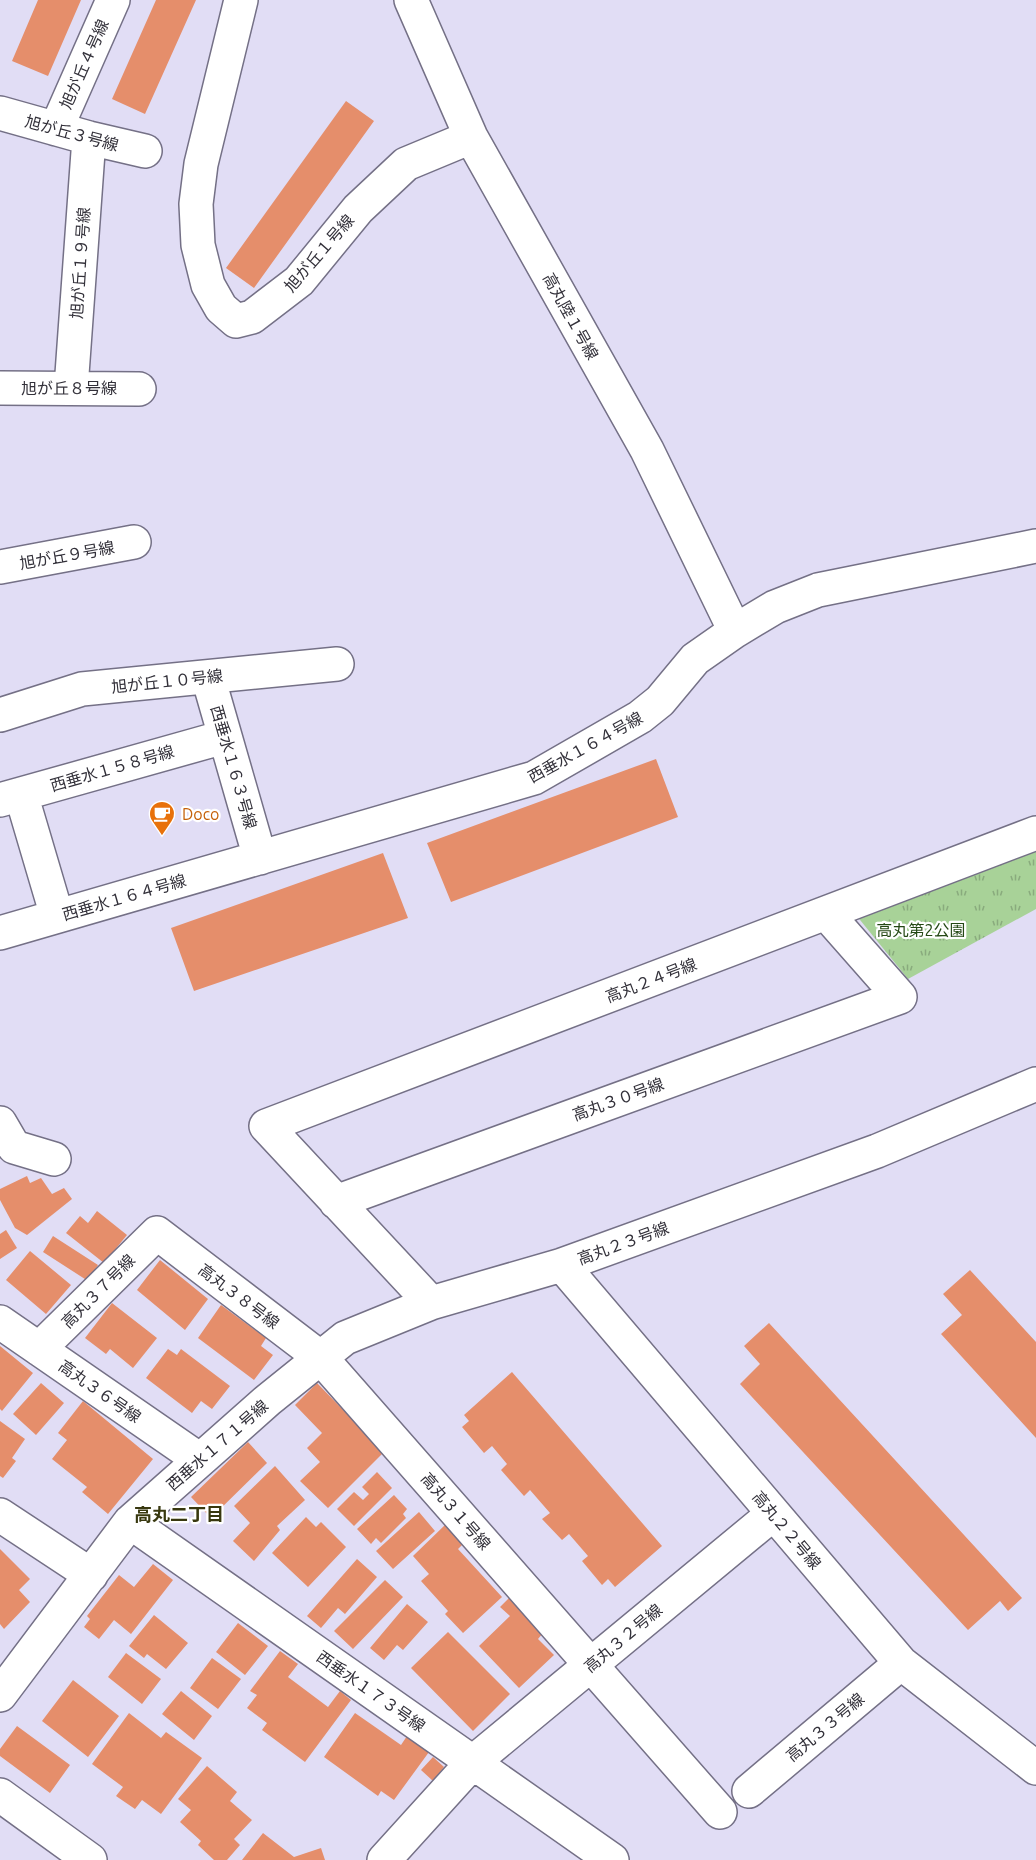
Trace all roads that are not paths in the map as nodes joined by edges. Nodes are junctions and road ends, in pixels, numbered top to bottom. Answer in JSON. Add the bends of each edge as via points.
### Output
{"nodes":[{"id":1,"x":113,"y":0,"type":"edge"},
{"id":2,"x":241,"y":0,"type":"edge"},
{"id":3,"x":411,"y":0,"type":"edge"},
{"id":4,"x":0,"y":113,"type":"edge"},
{"id":5,"x":56,"y":129,"type":"junction"},
{"id":6,"x":471,"y":137,"type":"junction"},
{"id":7,"x":89,"y":138,"type":"junction"},
{"id":8,"x":145,"y":151,"type":"dead end"},
{"id":9,"x":0,"y":388,"type":"edge"},
{"id":10,"x":70,"y":388,"type":"junction"},
{"id":11,"x":139,"y":389,"type":"dead end"},
{"id":12,"x":135,"y":542,"type":"dead end"},
{"id":13,"x":1036,"y":546,"type":"edge"},
{"id":14,"x":0,"y":567,"type":"edge"},
{"id":15,"x":735,"y":631,"type":"junction"},
{"id":16,"x":337,"y":664,"type":"dead end"},
{"id":17,"x":208,"y":677,"type":"junction"},
{"id":18,"x":0,"y":715,"type":"edge"},
{"id":19,"x":225,"y":737,"type":"junction"},
{"id":20,"x":11,"y":797,"type":"edge"},
{"id":21,"x":1036,"y":833,"type":"edge"},
{"id":22,"x":260,"y":858,"type":"junction"},
{"id":23,"x":826,"y":913,"type":"junction"},
{"id":24,"x":57,"y":916,"type":"junction"},
{"id":25,"x":0,"y":933,"type":"edge"},
{"id":26,"x":1036,"y":1084,"type":"edge"},
{"id":27,"x":5,"y":1141,"type":"edge"},
{"id":28,"x":54,"y":1159,"type":"dead end"},
{"id":29,"x":336,"y":1202,"type":"junction"},
{"id":30,"x":157,"y":1233,"type":"joint"},
{"id":31,"x":562,"y":1265,"type":"junction"},
{"id":32,"x":431,"y":1303,"type":"junction"},
{"id":33,"x":0,"y":1322,"type":"edge"},
{"id":34,"x":39,"y":1349,"type":"junction"},
{"id":35,"x":321,"y":1358,"type":"junction"},
{"id":36,"x":200,"y":1460,"type":"junction"},
{"id":37,"x":773,"y":1514,"type":"junction"},
{"id":38,"x":0,"y":1515,"type":"edge"},
{"id":39,"x":130,"y":1522,"type":"junction"},
{"id":40,"x":91,"y":1575,"type":"junction"},
{"id":41,"x":901,"y":1663,"type":"junction"},
{"id":42,"x":591,"y":1664,"type":"junction"},
{"id":43,"x":0,"y":1695,"type":"edge"},
{"id":44,"x":472,"y":1762,"type":"junction"},
{"id":45,"x":1036,"y":1768,"type":"edge"},
{"id":46,"x":748,"y":1791,"type":"dead end"},
{"id":47,"x":0,"y":1795,"type":"edge"},
{"id":48,"x":720,"y":1812,"type":"dead end"},
{"id":49,"x":90,"y":1860,"type":"edge"},
{"id":50,"x":384,"y":1860,"type":"edge"},
{"id":51,"x":612,"y":1860,"type":"edge"}],
"edges":[{"from":1,"to":5,"type":"street","name":"旭が丘４号線"},
{"from":2,"to":6,"type":"street","name":"旭が丘１号線","via":[[201,164],[196,204],[198,245],[208,285],[221,308],[236,321],[252,317],[299,281],[358,209],[406,164]]},
{"from":3,"to":6,"type":"street","name":"高丸陸１号線"},
{"from":4,"to":5,"type":"street","name":"旭が丘３号線"},
{"from":5,"to":7,"type":"street","name":"旭が丘３号線"},
{"from":6,"to":15,"type":"street","name":"高丸陸１号線","via":[[647,450]]},
{"from":7,"to":8,"type":"street","name":"旭が丘３号線"},
{"from":7,"to":10,"type":"street","name":"旭が丘１９号線"},
{"from":9,"to":10,"type":"street","name":"旭が丘８号線"},
{"from":10,"to":11,"type":"street","name":"旭が丘８号線"},
{"from":12,"to":14,"type":"street","name":"旭が丘９号線"},
{"from":13,"to":15,"type":"street","name":"西垂水１６４号線","via":[[818,590],[775,607]]},
{"from":15,"to":22,"type":"street","name":"西垂水１６４号線","via":[[695,659],[660,701],[640,717],[534,778]]},
{"from":16,"to":17,"type":"street","name":"旭が丘１０号線"},
{"from":17,"to":18,"type":"street","name":"旭が丘１０号線","via":[[82,689]]},
{"from":17,"to":19,"type":"street","name":"西垂水１６３号線"},
{"from":19,"to":20,"type":"street","name":"西垂水１５８号線"},
{"from":19,"to":22,"type":"street","name":"西垂水１６３号線"},
{"from":20,"to":24,"type":"street"},
{"from":21,"to":23,"type":"street","name":"高丸２４号線"},
{"from":22,"to":24,"type":"street","name":"西垂水１６４号線"},
{"from":23,"to":29,"type":"street","name":"高丸２４号線","via":[[266,1126]]},
{"from":23,"to":29,"type":"street","name":"高丸３０号線","via":[[900,997]]},
{"from":24,"to":25,"type":"street","name":"西垂水１６４号線"},
{"from":26,"to":31,"type":"street","name":"高丸２３号線","via":[[877,1151]]},
{"from":27,"to":28,"type":"street"},
{"from":29,"to":32,"type":"street"},
{"from":30,"to":34,"type":"street","name":"高丸３７号線"},
{"from":30,"to":35,"type":"street","name":"高丸３８号線"},
{"from":31,"to":32,"type":"street","name":"高丸２３号線"},
{"from":31,"to":37,"type":"street","name":"高丸２２号線"},
{"from":32,"to":35,"type":"street","name":"西垂水１７１号線","via":[[345,1338]]},
{"from":33,"to":34,"type":"street","name":"高丸３６号線"},
{"from":34,"to":36,"type":"street","name":"高丸３６号線"},
{"from":35,"to":36,"type":"street","name":"西垂水１７１号線"},
{"from":35,"to":42,"type":"street","name":"高丸３１号線"},
{"from":36,"to":39,"type":"street","name":"西垂水１７１号線"},
{"from":37,"to":41,"type":"street","name":"高丸２２号線"},
{"from":37,"to":42,"type":"street","name":"高丸３２号線"},
{"from":38,"to":40,"type":"street"},
{"from":39,"to":40,"type":"street","name":"西垂水１７１号線"},
{"from":39,"to":44,"type":"street","name":"西垂水１７３号線"},
{"from":40,"to":43,"type":"street","name":"西垂水１７１号線"},
{"from":41,"to":45,"type":"street","name":"高丸２２号線"},
{"from":41,"to":46,"type":"street","name":"高丸３３号線"},
{"from":42,"to":44,"type":"street","name":"高丸３２号線"},
{"from":42,"to":48,"type":"street","name":"高丸３１号線"},
{"from":44,"to":50,"type":"street","name":"高丸３２号線"},
{"from":44,"to":51,"type":"street","name":"西垂水１７３号線"},
{"from":47,"to":49,"type":"street"}]}
